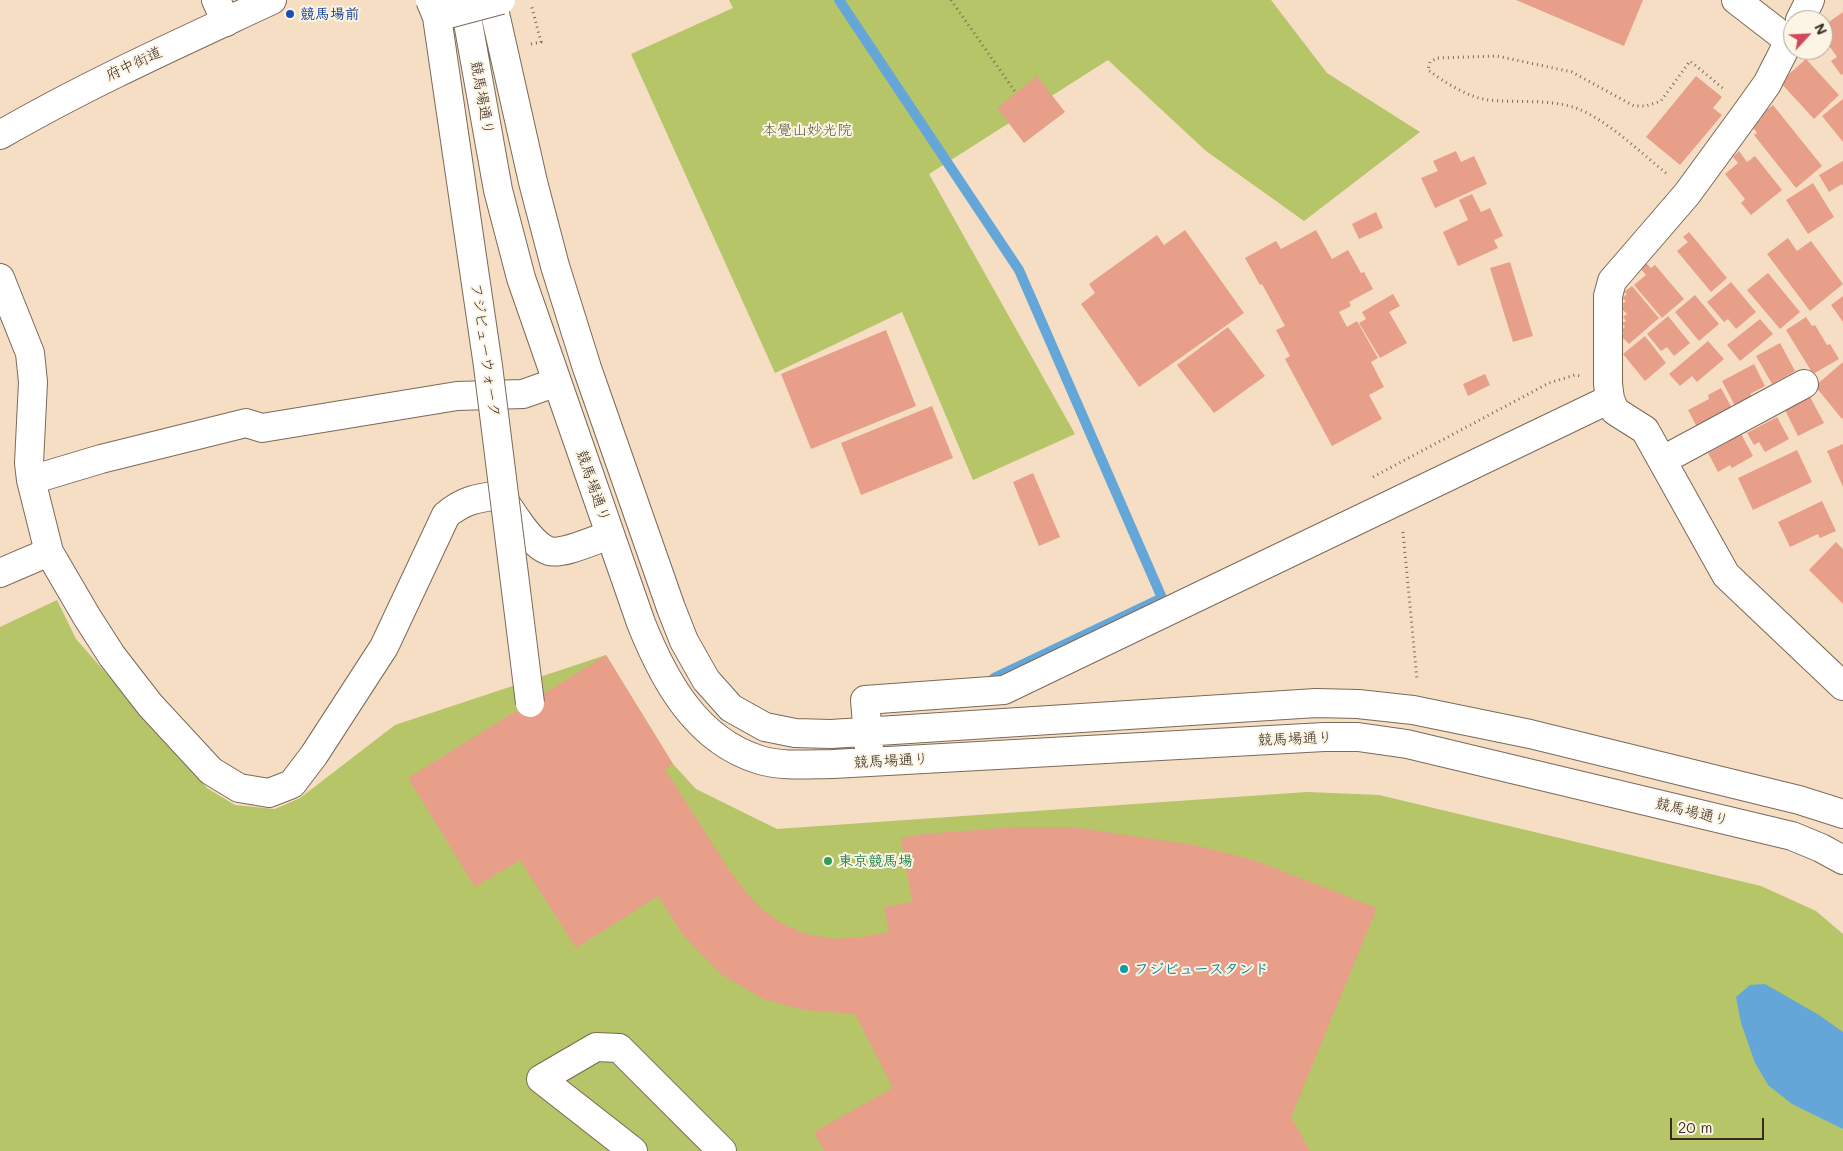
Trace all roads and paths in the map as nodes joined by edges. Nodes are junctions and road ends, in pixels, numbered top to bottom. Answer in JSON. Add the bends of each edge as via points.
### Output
{"nodes":[{"id":1,"x":272,"y":0,"type":"edge"},
{"id":2,"x":464,"y":0,"type":"edge"},
{"id":3,"x":492,"y":0,"type":"edge"},
{"id":4,"x":501,"y":0,"type":"edge"},
{"id":5,"x":951,"y":0,"type":"edge"},
{"id":6,"x":1736,"y":0,"type":"edge"},
{"id":7,"x":434,"y":9,"type":"edge"},
{"id":8,"x":221,"y":11,"type":"edge"},
{"id":9,"x":1783,"y":25,"type":"edge"},
{"id":10,"x":1783,"y":53,"type":"edge"},
{"id":11,"x":1016,"y":92,"type":"dead end"},
{"id":12,"x":1731,"y":95,"type":"dead end"},
{"id":13,"x":0,"y":135,"type":"edge"},
{"id":14,"x":1670,"y":175,"type":"dead end"},
{"id":15,"x":533,"y":182,"type":"junction"},
{"id":16,"x":498,"y":190,"type":"junction"},
{"id":17,"x":2,"y":288,"type":"edge"},
{"id":18,"x":557,"y":382,"type":"junction"},
{"id":19,"x":1804,"y":384,"type":"dead end"},
{"id":20,"x":1609,"y":392,"type":"junction"},
{"id":21,"x":1663,"y":460,"type":"junction"},
{"id":22,"x":31,"y":480,"type":"junction"},
{"id":23,"x":1367,"y":480,"type":"dead end"},
{"id":24,"x":1400,"y":500,"type":"junction"},
{"id":25,"x":610,"y":535,"type":"junction"},
{"id":26,"x":49,"y":552,"type":"junction"},
{"id":27,"x":0,"y":573,"type":"edge"},
{"id":28,"x":1843,"y":686,"type":"edge"},
{"id":29,"x":1417,"y":688,"type":"dead end"},
{"id":30,"x":530,"y":703,"type":"dead end"},
{"id":31,"x":868,"y":732,"type":"junction"},
{"id":32,"x":871,"y":762,"type":"junction"},
{"id":33,"x":1843,"y":814,"type":"edge"},
{"id":34,"x":1843,"y":860,"type":"edge"},
{"id":35,"x":633,"y":1151,"type":"edge"},
{"id":36,"x":722,"y":1151,"type":"edge"}],
"edges":[{"from":1,"to":8,"type":"street","name":"府中街道"},
{"from":2,"to":16,"type":"street","name":"競馬場通り"},
{"from":3,"to":15,"type":"street","name":"競馬場通り"},
{"from":4,"to":7,"type":"street","bridge":true},
{"from":5,"to":11,"type":"path"},
{"from":6,"to":9,"type":"street"},
{"from":7,"to":30,"type":"street","name":"フジビューウォーク","bridge":true,"via":[[488,366]]},
{"from":8,"to":13,"type":"street","name":"府中街道"},
{"from":10,"to":20,"type":"street","via":[[1767,84],[1704,172],[1612,281],[1608,296]]},
{"from":12,"to":14,"type":"path","via":[[1690,62],[1661,101],[1646,106],[1634,106],[1572,72],[1497,56],[1437,58],[1430,62],[1428,70],[1450,86],[1487,100],[1558,103],[1576,108],[1599,120]]},
{"from":15,"to":16,"type":"street"},
{"from":15,"to":31,"type":"street","name":"競馬場通り","via":[[584,358],[671,608],[684,641],[706,680],[731,708],[765,727],[795,733]]},
{"from":16,"to":18,"type":"street","name":"競馬場通り","via":[[521,278]]},
{"from":17,"to":22,"type":"street","via":[[30,353]]},
{"from":18,"to":22,"type":"street","via":[[523,394],[457,396],[262,428],[246,423]]},
{"from":18,"to":25,"type":"street","name":"競馬場通り"},
{"from":19,"to":21,"type":"street"},
{"from":20,"to":21,"type":"street","via":[[1615,411],[1645,430]]},
{"from":20,"to":23,"type":"path","via":[[1576,375],[1549,383]]},
{"from":20,"to":24,"type":"street"},
{"from":21,"to":28,"type":"street","via":[[1726,575]]},
{"from":22,"to":26,"type":"street"},
{"from":24,"to":29,"type":"path"},
{"from":24,"to":31,"type":"street","via":[[1004,690],[865,700]]},
{"from":25,"to":26,"type":"street","via":[[565,550],[550,551],[533,540],[500,495],[458,505],[446,515],[384,647],[314,755],[292,784],[269,793],[239,788],[211,770],[157,712],[112,656]]},
{"from":25,"to":32,"type":"street","name":"競馬場通り","via":[[653,653],[678,698],[710,734],[734,750],[762,761],[795,764]]},
{"from":26,"to":27,"type":"street"},
{"from":31,"to":32,"type":"street"},
{"from":31,"to":33,"type":"street","name":"競馬場通り","via":[[1316,703],[1358,704],[1413,710],[1530,734],[1799,800]]},
{"from":32,"to":34,"type":"street","name":"競馬場通り","via":[[1324,737],[1358,738],[1406,744],[1792,836]]},
{"from":35,"to":36,"type":"street","via":[[540,1079],[596,1047],[619,1048]]}]}
